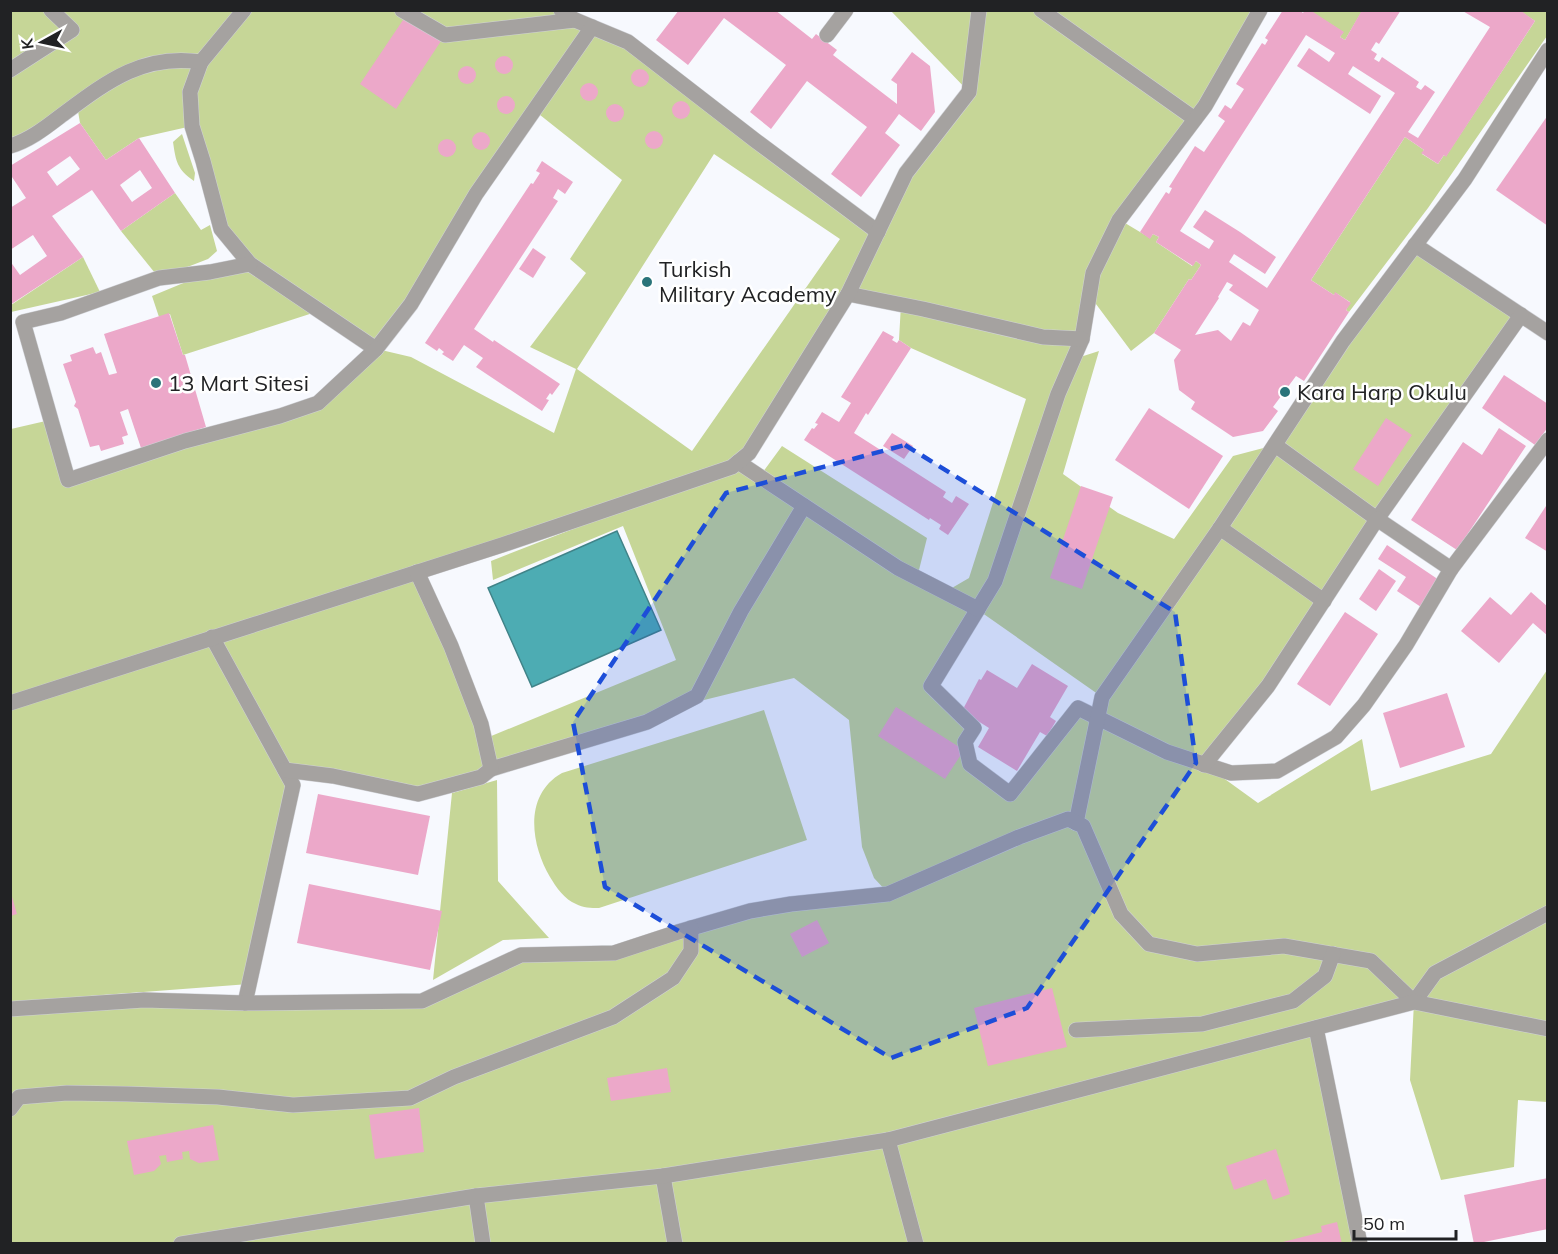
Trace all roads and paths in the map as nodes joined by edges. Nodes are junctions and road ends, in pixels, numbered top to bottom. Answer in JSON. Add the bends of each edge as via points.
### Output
{"nodes":[{"id":1,"x":51,"y":10,"type":"edge"},
{"id":2,"x":244,"y":10,"type":"edge"},
{"id":3,"x":402,"y":10,"type":"edge"},
{"id":4,"x":561,"y":10,"type":"edge"},
{"id":5,"x":846,"y":10,"type":"edge"},
{"id":6,"x":979,"y":10,"type":"edge"},
{"id":7,"x":1041,"y":10,"type":"edge"},
{"id":8,"x":1260,"y":10,"type":"edge"},
{"id":9,"x":575,"y":20,"type":"junction"},
{"id":10,"x":592,"y":27,"type":"junction"},
{"id":11,"x":827,"y":35,"type":"dead end"},
{"id":12,"x":1548,"y":50,"type":"edge"},
{"id":13,"x":201,"y":62,"type":"junction"},
{"id":14,"x":10,"y":70,"type":"edge"},
{"id":15,"x":1195,"y":118,"type":"junction"},
{"id":16,"x":10,"y":146,"type":"edge"},
{"id":17,"x":878,"y":232,"type":"junction"},
{"id":18,"x":1415,"y":245,"type":"junction"},
{"id":19,"x":250,"y":264,"type":"junction"},
{"id":20,"x":848,"y":294,"type":"junction"},
{"id":21,"x":1521,"y":315,"type":"junction"},
{"id":22,"x":1548,"y":333,"type":"edge"},
{"id":23,"x":1082,"y":339,"type":"junction"},
{"id":24,"x":376,"y":349,"type":"junction"},
{"id":25,"x":1548,"y":440,"type":"edge"},
{"id":26,"x":1275,"y":445,"type":"junction"},
{"id":27,"x":738,"y":462,"type":"junction"},
{"id":28,"x":804,"y":506,"type":"junction"},
{"id":29,"x":1377,"y":519,"type":"junction"},
{"id":30,"x":1220,"y":528,"type":"junction"},
{"id":31,"x":1451,"y":569,"type":"junction"},
{"id":32,"x":417,"y":572,"type":"junction"},
{"id":33,"x":1324,"y":601,"type":"junction"},
{"id":34,"x":978,"y":609,"type":"junction"},
{"id":35,"x":212,"y":637,"type":"junction"},
{"id":36,"x":10,"y":703,"type":"edge"},
{"id":37,"x":1098,"y":717,"type":"junction"},
{"id":38,"x":1204,"y":765,"type":"junction"},
{"id":39,"x":491,"y":769,"type":"junction"},
{"id":40,"x":285,"y":770,"type":"junction"},
{"id":41,"x":1076,"y":823,"type":"junction"},
{"id":42,"x":1548,"y":913,"type":"edge"},
{"id":43,"x":691,"y":928,"type":"junction"},
{"id":44,"x":1333,"y":954,"type":"junction"},
{"id":45,"x":1414,"y":1002,"type":"junction"},
{"id":46,"x":245,"y":1003,"type":"junction"},
{"id":47,"x":10,"y":1009,"type":"edge"},
{"id":48,"x":1316,"y":1028,"type":"junction"},
{"id":49,"x":1548,"y":1029,"type":"edge"},
{"id":50,"x":1076,"y":1030,"type":"dead end"},
{"id":51,"x":10,"y":1109,"type":"edge"},
{"id":52,"x":888,"y":1140,"type":"junction"},
{"id":53,"x":663,"y":1176,"type":"junction"},
{"id":54,"x":476,"y":1196,"type":"junction"},
{"id":55,"x":181,"y":1244,"type":"edge"},
{"id":56,"x":483,"y":1244,"type":"edge"},
{"id":57,"x":675,"y":1244,"type":"edge"},
{"id":58,"x":916,"y":1244,"type":"edge"},
{"id":59,"x":1360,"y":1244,"type":"edge"}],
"edges":[{"from":1,"to":14,"type":"lane","via":[[72,30]]},
{"from":2,"to":13,"type":"lane"},
{"from":3,"to":9,"type":"lane","via":[[445,35]]},
{"from":4,"to":9,"type":"lane"},
{"from":5,"to":11,"type":"lane"},
{"from":6,"to":17,"type":"lane","via":[[969,92],[906,173]]},
{"from":7,"to":15,"type":"lane"},
{"from":8,"to":15,"type":"lane"},
{"from":9,"to":10,"type":"lane"},
{"from":10,"to":17,"type":"lane","via":[[628,42]]},
{"from":10,"to":24,"type":"lane","via":[[476,194],[411,304]]},
{"from":12,"to":18,"type":"lane","via":[[1465,179]]},
{"from":13,"to":16,"type":"lane","via":[[153,62],[111,80],[45,128]]},
{"from":13,"to":19,"type":"lane","via":[[190,92],[192,126],[221,230]]},
{"from":15,"to":23,"type":"lane","via":[[1119,220],[1093,273]]},
{"from":17,"to":20,"type":"lane"},
{"from":18,"to":21,"type":"lane"},
{"from":18,"to":26,"type":"lane","via":[[1343,341]]},
{"from":19,"to":24,"type":"lane"},
{"from":19,"to":24,"type":"lane","via":[[159,278],[61,313],[23,322],[68,480],[318,403]]},
{"from":20,"to":23,"type":"lane","via":[[1043,337]]},
{"from":20,"to":27,"type":"lane","via":[[749,453]]},
{"from":21,"to":22,"type":"lane"},
{"from":21,"to":29,"type":"lane"},
{"from":23,"to":34,"type":"lane","via":[[1058,394],[995,581]]},
{"from":25,"to":31,"type":"lane"},
{"from":26,"to":29,"type":"lane"},
{"from":26,"to":30,"type":"lane"},
{"from":27,"to":28,"type":"lane"},
{"from":27,"to":32,"type":"lane"},
{"from":28,"to":34,"type":"lane","via":[[898,568]]},
{"from":28,"to":39,"type":"lane","via":[[741,610],[697,696],[647,722]]},
{"from":29,"to":31,"type":"lane"},
{"from":29,"to":33,"type":"lane"},
{"from":30,"to":33,"type":"lane"},
{"from":30,"to":37,"type":"lane","via":[[1102,697]]},
{"from":31,"to":38,"type":"lane","via":[[1406,645],[1336,737],[1277,771],[1231,773]]},
{"from":32,"to":35,"type":"lane"},
{"from":32,"to":39,"type":"lane","via":[[481,724]]},
{"from":33,"to":38,"type":"lane","via":[[1269,686]]},
{"from":34,"to":37,"type":"lane","via":[[931,686],[974,728],[964,742],[970,764],[1010,794],[1078,708]]},
{"from":35,"to":36,"type":"lane"},
{"from":35,"to":40,"type":"lane"},
{"from":37,"to":38,"type":"lane","via":[[1167,752]]},
{"from":37,"to":41,"type":"lane"},
{"from":39,"to":40,"type":"lane","via":[[481,777],[418,794]]},
{"from":40,"to":46,"type":"lane","via":[[293,785]]},
{"from":41,"to":43,"type":"lane","via":[[1068,819],[1019,837],[888,894],[750,911]]},
{"from":41,"to":44,"type":"lane","via":[[1083,826],[1121,914],[1149,944],[1197,954],[1284,946]]},
{"from":42,"to":45,"type":"lane","via":[[1435,973]]},
{"from":43,"to":46,"type":"lane","via":[[614,953],[521,955],[422,1001]]},
{"from":43,"to":51,"type":"lane","via":[[691,951],[673,978],[613,1017],[454,1077],[410,1098],[293,1105],[218,1097],[68,1093],[19,1097]]},
{"from":44,"to":45,"type":"lane","via":[[1371,961]]},
{"from":44,"to":50,"type":"lane","via":[[1326,976],[1293,1001],[1202,1024]]},
{"from":45,"to":48,"type":"lane"},
{"from":45,"to":49,"type":"lane"},
{"from":46,"to":47,"type":"lane","via":[[144,1000]]},
{"from":48,"to":52,"type":"lane"},
{"from":48,"to":59,"type":"lane"},
{"from":52,"to":53,"type":"lane"},
{"from":52,"to":58,"type":"lane"},
{"from":53,"to":54,"type":"lane"},
{"from":53,"to":57,"type":"lane"},
{"from":54,"to":55,"type":"lane"},
{"from":54,"to":56,"type":"lane"}]}
